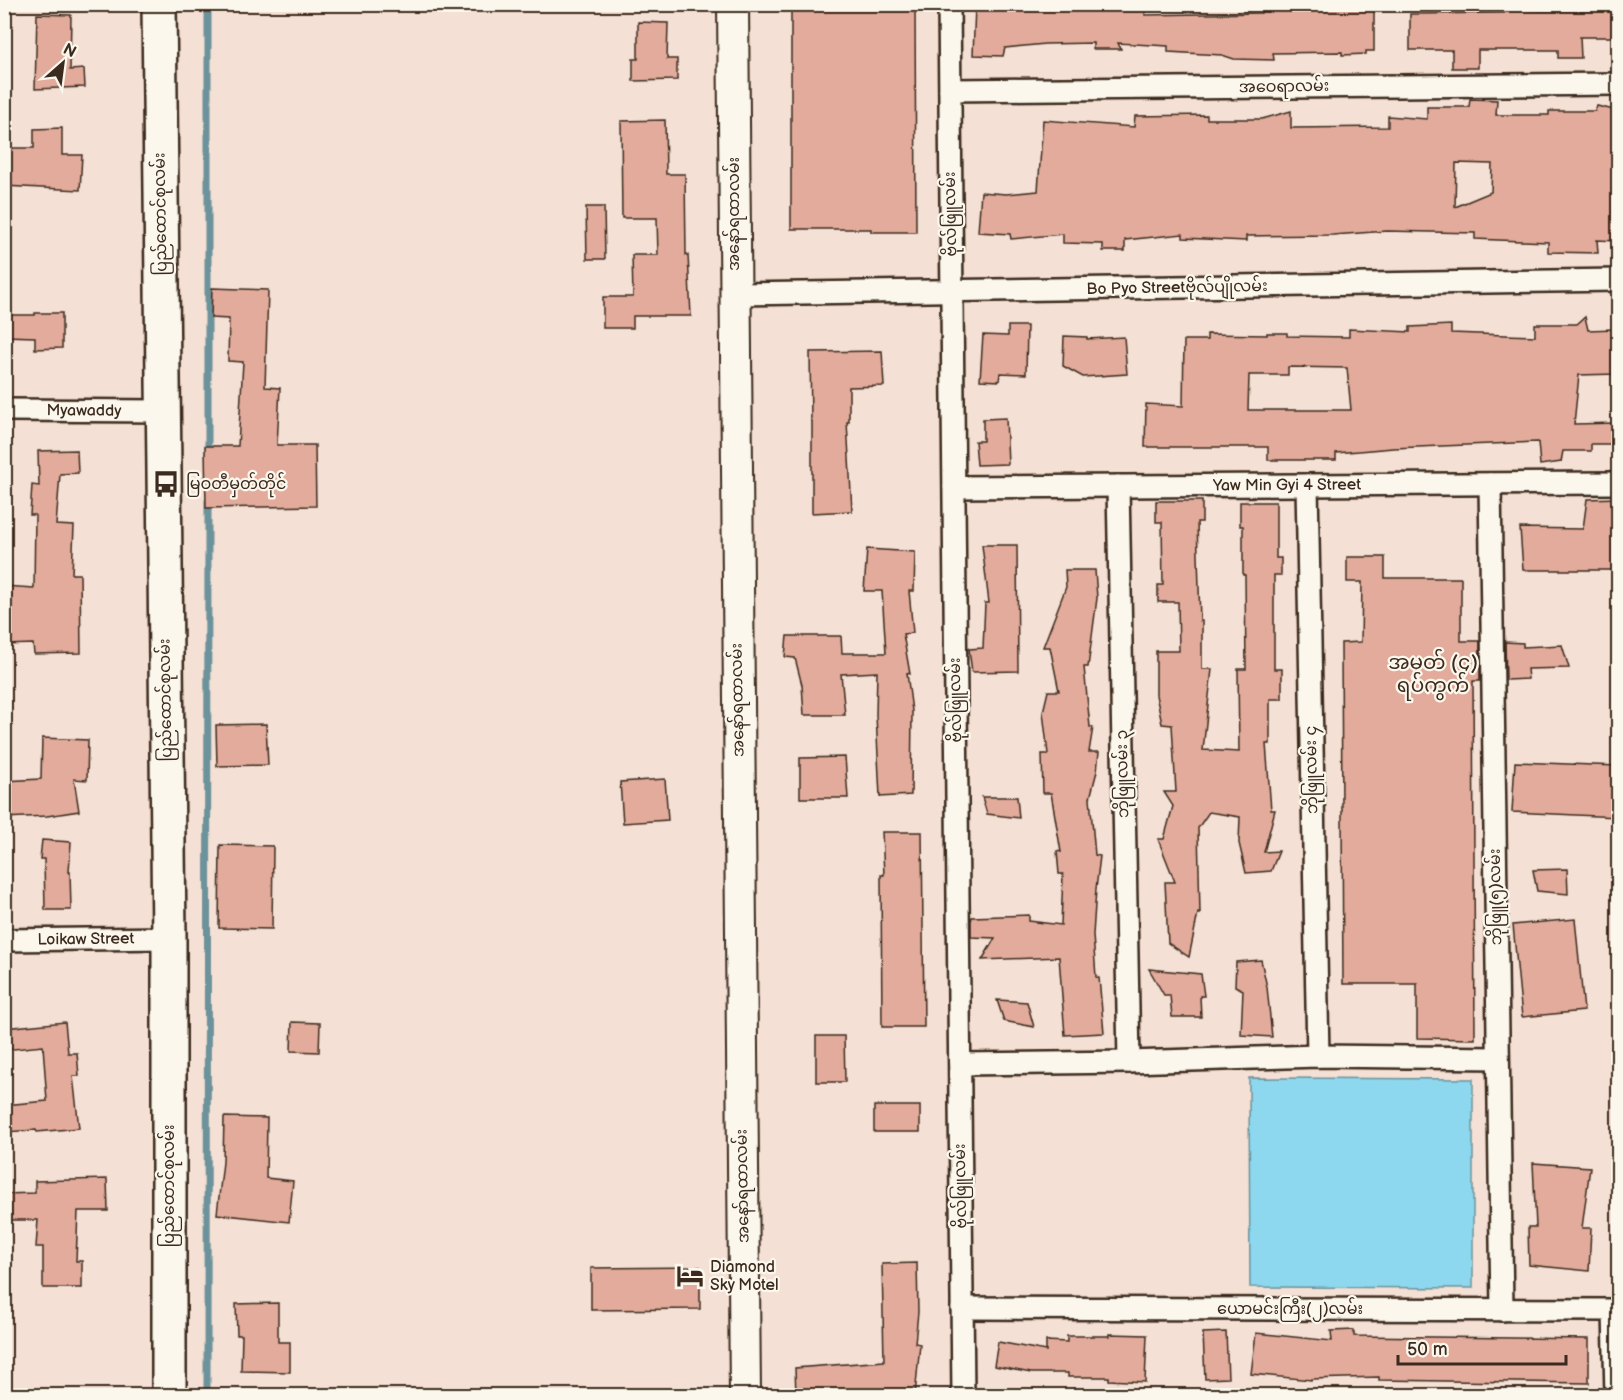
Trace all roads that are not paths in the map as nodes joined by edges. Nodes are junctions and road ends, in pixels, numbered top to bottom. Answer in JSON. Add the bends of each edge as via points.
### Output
{"nodes":[{"id":1,"x":159,"y":4,"type":"edge"},
{"id":2,"x":733,"y":4,"type":"edge"},
{"id":3,"x":949,"y":4,"type":"edge"},
{"id":4,"x":1618,"y":84,"type":"edge"},
{"id":5,"x":950,"y":90,"type":"junction"},
{"id":6,"x":1618,"y":280,"type":"edge"},
{"id":7,"x":952,"y":291,"type":"junction"},
{"id":8,"x":735,"y":294,"type":"junction"},
{"id":9,"x":4,"y":410,"type":"edge"},
{"id":10,"x":163,"y":411,"type":"junction"},
{"id":11,"x":1618,"y":483,"type":"edge"},
{"id":12,"x":1490,"y":484,"type":"junction"},
{"id":13,"x":1307,"y":485,"type":"junction"},
{"id":14,"x":954,"y":486,"type":"junction"},
{"id":15,"x":1118,"y":486,"type":"junction"},
{"id":16,"x":169,"y":938,"type":"junction"},
{"id":17,"x":4,"y":940,"type":"edge"},
{"id":18,"x":1318,"y":1056,"type":"junction"},
{"id":19,"x":1498,"y":1058,"type":"junction"},
{"id":20,"x":1129,"y":1062,"type":"junction"},
{"id":21,"x":960,"y":1064,"type":"junction"},
{"id":22,"x":962,"y":1308,"type":"junction"},
{"id":23,"x":1502,"y":1310,"type":"junction"},
{"id":24,"x":1616,"y":1310,"type":"edge"},
{"id":25,"x":169,"y":1395,"type":"edge"},
{"id":26,"x":745,"y":1395,"type":"edge"},
{"id":27,"x":963,"y":1395,"type":"edge"},
{"id":28,"x":1616,"y":1395,"type":"edge"}],
"edges":[{"from":1,"to":10,"type":"main road","name":"ပြည်ထောင်စုလမ်း"},
{"from":2,"to":8,"type":"main road","name":"အနော်ရထာလမ်း"},
{"from":3,"to":5,"type":"street","name":"ဗိုလ်ဖြူလမ်း"},
{"from":4,"to":5,"type":"street","name":"အဝေရာလမ်း"},
{"from":5,"to":7,"type":"street","name":"ဗိုလ်ဖြူလမ်း"},
{"from":6,"to":7,"type":"street","name":"Bo Pyo Streetဗိုလ်ပျိုလမ်း"},
{"from":7,"to":8,"type":"street","name":"Bo Pyo Streetဗိုလ်ပျိုလမ်း"},
{"from":7,"to":14,"type":"street","name":"ဗိုလ်ဖြူလမ်း"},
{"from":8,"to":26,"type":"main road","name":"အနော်ရထာလမ်း"},
{"from":9,"to":10,"type":"street","name":"Myawaddy"},
{"from":10,"to":16,"type":"main road","name":"ပြည်ထောင်စုလမ်း"},
{"from":11,"to":12,"type":"street","name":"Yaw Min Gyi 4 Street"},
{"from":12,"to":13,"type":"street","name":"Yaw Min Gyi 4 Street"},
{"from":12,"to":19,"type":"street","name":"ဘိုဖြူ(၅)လမ်း"},
{"from":13,"to":15,"type":"street","name":"Yaw Min Gyi 4 Street"},
{"from":13,"to":18,"type":"street","name":"ဘိုဖြူလမ်း ၄"},
{"from":14,"to":15,"type":"street","name":"Yaw Min Gyi 4 Street"},
{"from":14,"to":21,"type":"street","name":"ဗိုလ်ဖြူလမ်း"},
{"from":15,"to":20,"type":"street","name":"ဘိုဖြူလမ်း ၃"},
{"from":16,"to":17,"type":"street","name":"Loikaw Street"},
{"from":16,"to":25,"type":"main road","name":"ပြည်ထောင်စုလမ်း"},
{"from":18,"to":19,"type":"street"},
{"from":18,"to":20,"type":"street"},
{"from":19,"to":23,"type":"street","name":"ဘိုဖြူ(၅)လမ်း"},
{"from":20,"to":21,"type":"street"},
{"from":21,"to":22,"type":"street","name":"ဗိုလ်ဖြူလမ်း"},
{"from":22,"to":23,"type":"street","name":"ယောမင်းကြီး(၂)လမ်း"},
{"from":22,"to":27,"type":"street","name":"ဗိုလ်ဖြူလမ်း"},
{"from":23,"to":24,"type":"street","name":"ယောမင်းကြီး(၂)လမ်း"},
{"from":24,"to":28,"type":"street"}]}
